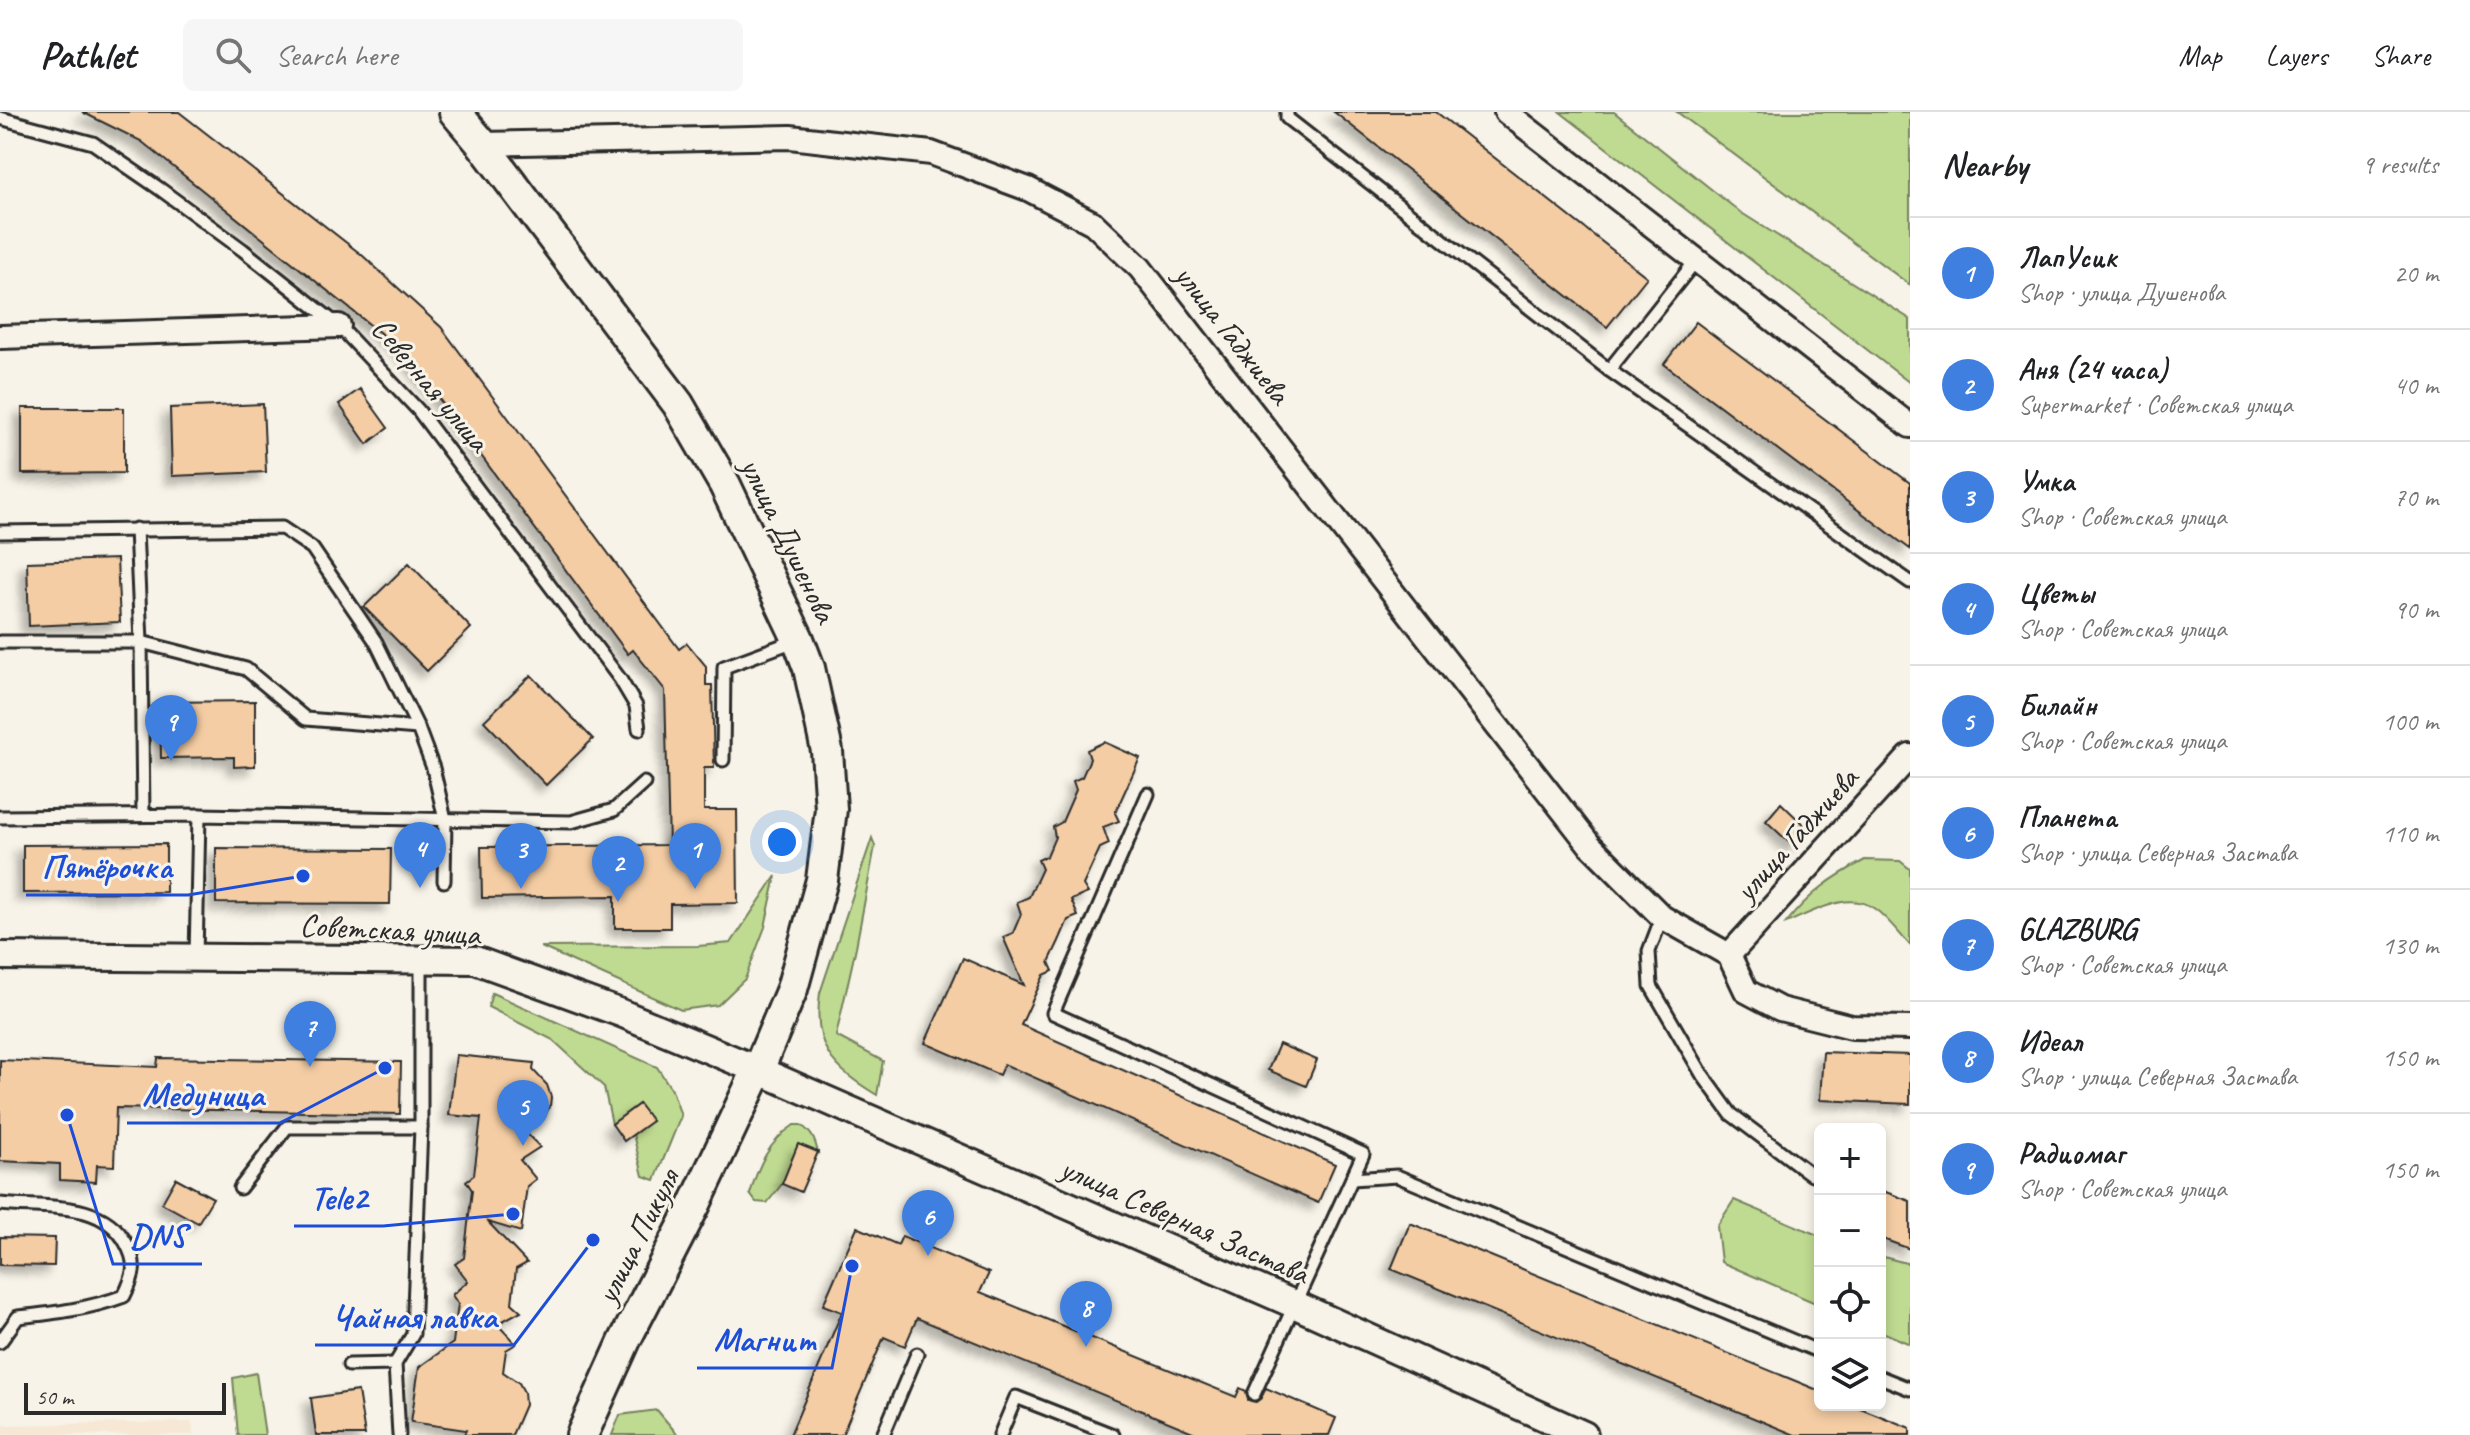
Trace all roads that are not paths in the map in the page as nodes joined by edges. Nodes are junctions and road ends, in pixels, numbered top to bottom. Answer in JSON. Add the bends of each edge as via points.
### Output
{"nodes":[{"id":1,"x":455,"y":112,"type":"edge"},
{"id":2,"x":1287,"y":112,"type":"edge"},
{"id":3,"x":1506,"y":112,"type":"edge"},
{"id":4,"x":0,"y":118,"type":"edge"},
{"id":5,"x":482,"y":144,"type":"junction"},
{"id":6,"x":1697,"y":259,"type":"junction"},
{"id":7,"x":339,"y":326,"type":"junction"},
{"id":8,"x":0,"y":337,"type":"edge"},
{"id":9,"x":1609,"y":370,"type":"junction"},
{"id":10,"x":1910,"y":426,"type":"edge"},
{"id":11,"x":136,"y":529,"type":"junction"},
{"id":12,"x":0,"y":532,"type":"edge"},
{"id":13,"x":1910,"y":582,"type":"edge"},
{"id":14,"x":798,"y":639,"type":"junction"},
{"id":15,"x":0,"y":642,"type":"edge"},
{"id":16,"x":141,"y":642,"type":"junction"},
{"id":17,"x":418,"y":728,"type":"junction"},
{"id":18,"x":639,"y":729,"type":"dead end"},
{"id":19,"x":1910,"y":756,"type":"edge"},
{"id":20,"x":723,"y":760,"type":"dead end"},
{"id":21,"x":644,"y":783,"type":"dead end"},
{"id":22,"x":1148,"y":794,"type":"dead end"},
{"id":23,"x":143,"y":815,"type":"junction"},
{"id":24,"x":199,"y":815,"type":"junction"},
{"id":25,"x":0,"y":817,"type":"edge"},
{"id":26,"x":445,"y":819,"type":"junction"},
{"id":27,"x":444,"y":881,"type":"dead end"},
{"id":28,"x":1662,"y":917,"type":"junction"},
{"id":29,"x":1729,"y":955,"type":"junction"},
{"id":30,"x":0,"y":956,"type":"edge"},
{"id":31,"x":196,"y":958,"type":"junction"},
{"id":32,"x":421,"y":959,"type":"junction"},
{"id":33,"x":1910,"y":1028,"type":"edge"},
{"id":34,"x":758,"y":1070,"type":"junction"},
{"id":35,"x":421,"y":1127,"type":"junction"},
{"id":36,"x":1812,"y":1175,"type":"dead end"},
{"id":37,"x":1352,"y":1179,"type":"junction"},
{"id":38,"x":240,"y":1188,"type":"dead end"},
{"id":39,"x":0,"y":1204,"type":"edge"},
{"id":40,"x":1296,"y":1305,"type":"junction"},
{"id":41,"x":0,"y":1342,"type":"edge"},
{"id":42,"x":1814,"y":1350,"type":"edge"},
{"id":43,"x":917,"y":1354,"type":"dead end"},
{"id":44,"x":395,"y":1364,"type":"junction"},
{"id":45,"x":349,"y":1365,"type":"dead end"},
{"id":46,"x":1886,"y":1379,"type":"edge"},
{"id":47,"x":1910,"y":1389,"type":"edge"},
{"id":48,"x":1254,"y":1394,"type":"dead end"},
{"id":49,"x":399,"y":1435,"type":"edge"},
{"id":50,"x":582,"y":1435,"type":"edge"},
{"id":51,"x":883,"y":1435,"type":"edge"},
{"id":52,"x":1000,"y":1435,"type":"edge"},
{"id":53,"x":1113,"y":1435,"type":"edge"},
{"id":54,"x":1584,"y":1435,"type":"edge"}],
"edges":[{"from":1,"to":5,"type":"main road","name":"улица Душенова"},
{"from":2,"to":9,"type":"lane","via":[[1287,118]]},
{"from":3,"to":6,"type":"street"},
{"from":4,"to":7,"type":"lane","via":[[93,143]]},
{"from":5,"to":14,"type":"main road","name":"улица Душенова","via":[[678,404],[725,485]]},
{"from":5,"to":28,"type":"street","name":"улица Гаджиева","via":[[790,137],[931,153],[1028,189],[1093,223],[1140,268],[1589,844]]},
{"from":6,"to":9,"type":"lane"},
{"from":6,"to":10,"type":"street"},
{"from":7,"to":8,"type":"street","name":"Северная улица"},
{"from":7,"to":18,"type":"lane","name":"Северная улица","via":[[418,410],[620,679],[636,706]]},
{"from":9,"to":13,"type":"lane"},
{"from":11,"to":12,"type":"lane"},
{"from":11,"to":16,"type":"lane"},
{"from":11,"to":17,"type":"lane","via":[[282,528],[312,548],[376,642]]},
{"from":14,"to":20,"type":"lane","via":[[724,667]]},
{"from":14,"to":34,"type":"main road","name":"улица Душенова","via":[[827,751],[831,809],[822,880],[792,989]]},
{"from":15,"to":16,"type":"lane"},
{"from":16,"to":17,"type":"lane","via":[[246,669],[306,719]]},
{"from":16,"to":23,"type":"lane"},
{"from":17,"to":26,"type":"lane"},
{"from":19,"to":29,"type":"street","name":"улица Гаджиева"},
{"from":21,"to":26,"type":"lane","via":[[614,810],[571,822]]},
{"from":22,"to":37,"type":"lane","via":[[1053,1013],[1363,1154]]},
{"from":23,"to":24,"type":"lane"},
{"from":23,"to":25,"type":"lane"},
{"from":24,"to":26,"type":"lane"},
{"from":24,"to":31,"type":"lane"},
{"from":26,"to":27,"type":"lane"},
{"from":28,"to":29,"type":"street","name":"улица Гаджиева"},
{"from":28,"to":36,"type":"lane","via":[[1649,951],[1651,986],[1702,1074],[1731,1114]]},
{"from":29,"to":33,"type":"street","via":[[1746,991],[1780,1009],[1852,1027]]},
{"from":30,"to":31,"type":"street","name":"Советская улица"},
{"from":31,"to":32,"type":"street","name":"Советская улица"},
{"from":32,"to":34,"type":"street","name":"Советская улица","via":[[475,960]]},
{"from":32,"to":35,"type":"lane"},
{"from":34,"to":40,"type":"street","name":"улица Северная Застава"},
{"from":34,"to":50,"type":"main road","name":"улица Пикуля"},
{"from":35,"to":38,"type":"lane","via":[[287,1127]]},
{"from":35,"to":44,"type":"lane","via":[[413,1334]]},
{"from":37,"to":40,"type":"lane"},
{"from":37,"to":42,"type":"lane","via":[[1397,1176]]},
{"from":39,"to":41,"type":"lane","via":[[80,1210],[102,1217],[122,1235],[134,1257],[134,1276],[124,1296],[80,1310],[18,1317]]},
{"from":40,"to":48,"type":"lane"},
{"from":40,"to":54,"type":"street","name":"улица Северная Застава"},
{"from":43,"to":51,"type":"lane"},
{"from":44,"to":45,"type":"lane"},
{"from":44,"to":49,"type":"lane"},
{"from":46,"to":47,"type":"lane"},
{"from":52,"to":53,"type":"lane","via":[[1016,1397]]}]}
